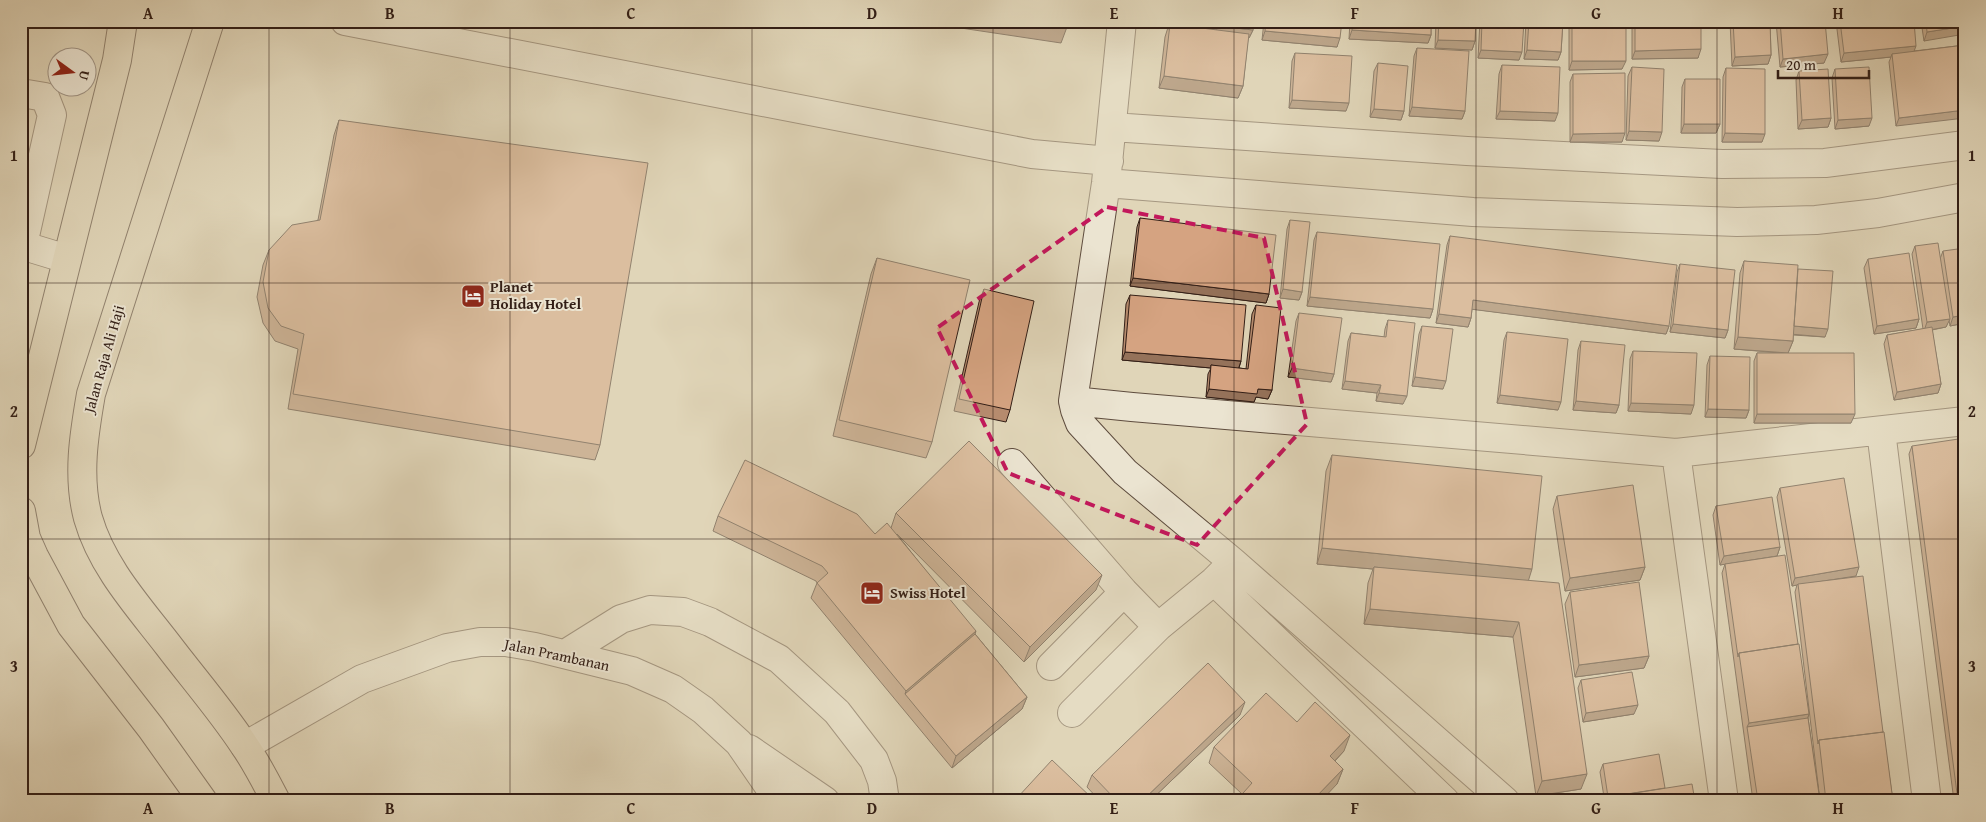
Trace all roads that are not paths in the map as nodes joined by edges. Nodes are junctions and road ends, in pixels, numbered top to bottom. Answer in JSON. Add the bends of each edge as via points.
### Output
{"nodes":[{"id":1,"x":123,"y":21,"type":"edge"},
{"id":2,"x":210,"y":21,"type":"edge"},
{"id":3,"x":344,"y":21,"type":"edge"},
{"id":4,"x":1122,"y":21,"type":"edge"},
{"id":5,"x":21,"y":93,"type":"edge"},
{"id":6,"x":1112,"y":127,"type":"junction"},
{"id":7,"x":1965,"y":145,"type":"edge"},
{"id":8,"x":1108,"y":172,"type":"junction"},
{"id":9,"x":1965,"y":196,"type":"edge"},
{"id":10,"x":22,"y":245,"type":"edge"},
{"id":11,"x":67,"y":259,"type":"junction"},
{"id":12,"x":1074,"y":400,"type":"junction"},
{"id":13,"x":1965,"y":420,"type":"edge"},
{"id":14,"x":1881,"y":431,"type":"junction"},
{"id":15,"x":21,"y":445,"type":"edge"},
{"id":16,"x":1676,"y":453,"type":"junction"},
{"id":17,"x":1012,"y":463,"type":"dead end"},
{"id":18,"x":21,"y":510,"type":"edge"},
{"id":19,"x":1233,"y":562,"type":"junction"},
{"id":20,"x":1214,"y":581,"type":"junction"},
{"id":21,"x":1124,"y":592,"type":"junction"},
{"id":22,"x":1158,"y":627,"type":"junction"},
{"id":23,"x":565,"y":654,"type":"junction"},
{"id":24,"x":1051,"y":666,"type":"dead end"},
{"id":25,"x":1072,"y":713,"type":"dead end"},
{"id":26,"x":740,"y":743,"type":"junction"},
{"id":27,"x":245,"y":746,"type":"junction"},
{"id":28,"x":203,"y":801,"type":"edge"},
{"id":29,"x":276,"y":801,"type":"edge"},
{"id":30,"x":779,"y":801,"type":"edge"},
{"id":31,"x":825,"y":801,"type":"edge"},
{"id":32,"x":885,"y":801,"type":"edge"},
{"id":33,"x":1445,"y":801,"type":"edge"},
{"id":34,"x":1505,"y":801,"type":"edge"},
{"id":35,"x":1724,"y":801,"type":"edge"},
{"id":36,"x":1927,"y":801,"type":"edge"}],
"edges":[{"from":1,"to":11,"type":"main road","via":[[117,60]]},
{"from":2,"to":27,"type":"main road","name":"Jalan Raja Ali Haji","via":[[91,394],[82,461],[88,516],[96,540],[116,577]]},
{"from":3,"to":8,"type":"street","via":[[1032,154]]},
{"from":4,"to":6,"type":"street"},
{"from":5,"to":10,"type":"street","via":[[45,97],[52,115]]},
{"from":6,"to":7,"type":"street","via":[[1722,164],[1825,163]]},
{"from":6,"to":8,"type":"street"},
{"from":8,"to":9,"type":"street","via":[[1473,212],[1737,222],[1816,220]]},
{"from":8,"to":12,"type":"street"},
{"from":10,"to":11,"type":"street"},
{"from":11,"to":15,"type":"main road"},
{"from":12,"to":16,"type":"street","via":[[1156,410]]},
{"from":12,"to":19,"type":"street","via":[[1074,410],[1080,423],[1125,472]]},
{"from":13,"to":14,"type":"street"},
{"from":14,"to":16,"type":"street"},
{"from":14,"to":36,"type":"street"},
{"from":16,"to":35,"type":"street"},
{"from":17,"to":21,"type":"street"},
{"from":18,"to":28,"type":"main road","via":[[26,538],[71,625]]},
{"from":19,"to":20,"type":"street"},
{"from":19,"to":34,"type":"street"},
{"from":20,"to":22,"type":"street"},
{"from":20,"to":33,"type":"street"},
{"from":21,"to":22,"type":"street"},
{"from":21,"to":24,"type":"street"},
{"from":22,"to":25,"type":"street"},
{"from":23,"to":26,"type":"street","name":"Jalan Prambanan","via":[[632,671],[674,689]]},
{"from":23,"to":27,"type":"street","name":"Jalan Prambanan","via":[[506,642],[480,642],[448,648],[362,679]]},
{"from":23,"to":32,"type":"street","via":[[621,619],[650,610],[683,612],[710,622],[779,659],[837,712],[874,760]]},
{"from":26,"to":30,"type":"street","name":"Jalan Prambanan"},
{"from":26,"to":31,"type":"street"},
{"from":27,"to":29,"type":"main road","name":"Jalan Raja Ali Haji"}]}
